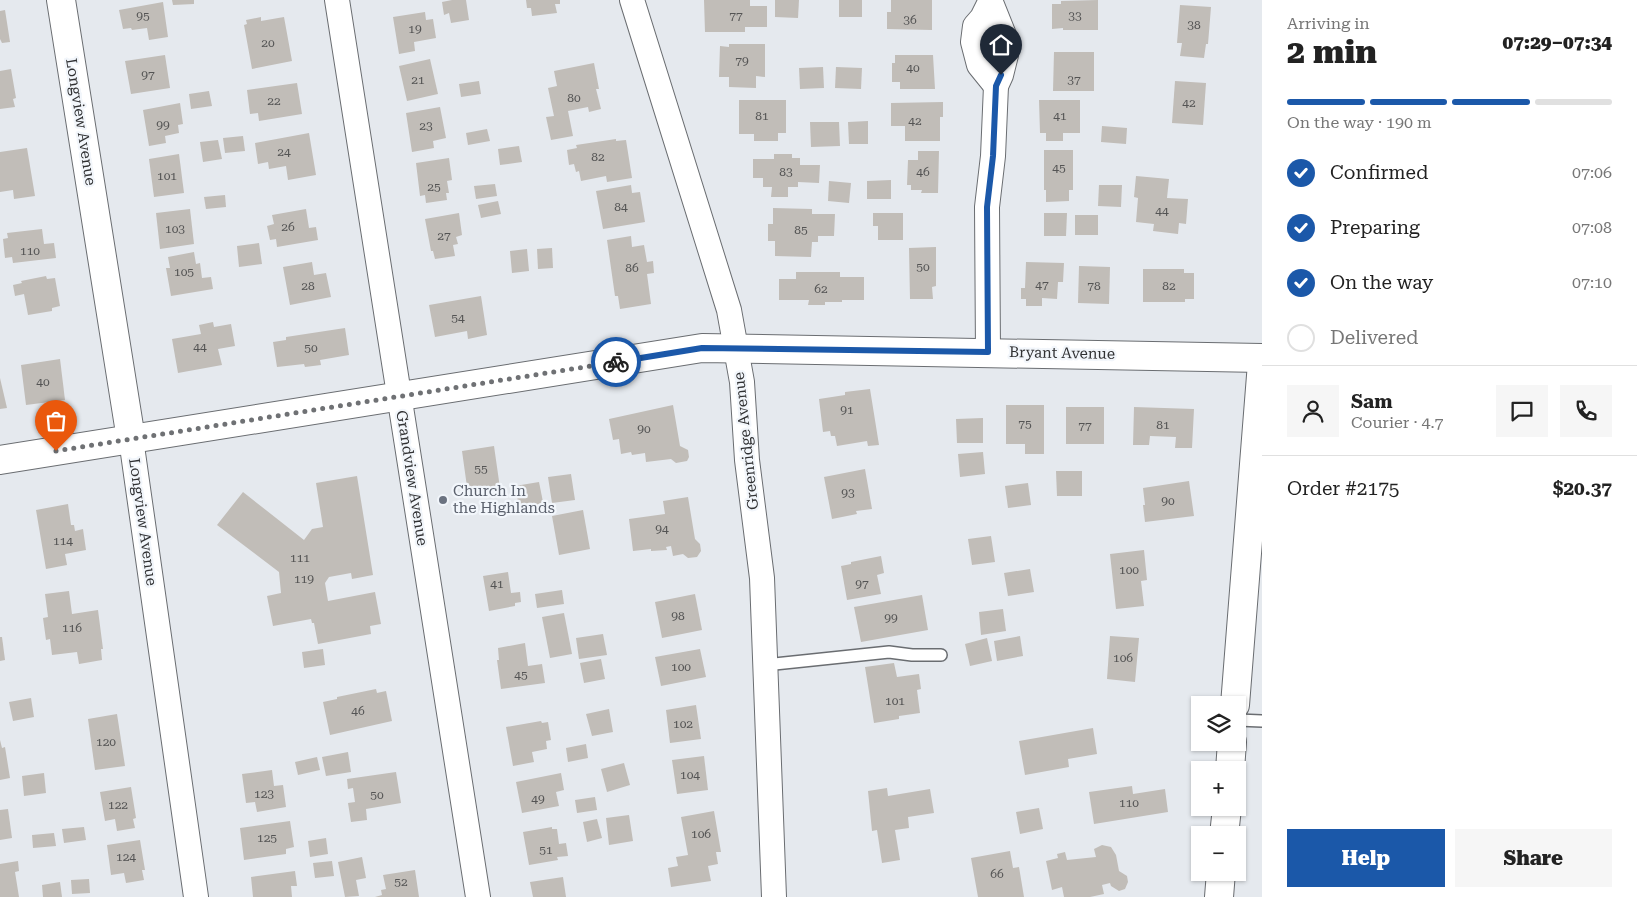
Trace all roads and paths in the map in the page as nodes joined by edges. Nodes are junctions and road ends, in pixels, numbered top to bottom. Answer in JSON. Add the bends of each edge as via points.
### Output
{"nodes":[{"id":1,"x":61,"y":0,"type":"edge"},
{"id":2,"x":337,"y":0,"type":"edge"},
{"id":3,"x":632,"y":0,"type":"edge"},
{"id":4,"x":990,"y":1,"type":"edge"},
{"id":5,"x":996,"y":86,"type":"junction"},
{"id":6,"x":736,"y":349,"type":"junction"},
{"id":7,"x":988,"y":352,"type":"junction"},
{"id":8,"x":1262,"y":358,"type":"edge"},
{"id":9,"x":1262,"y":362,"type":"edge"},
{"id":10,"x":399,"y":396,"type":"junction"},
{"id":11,"x":132,"y":439,"type":"junction"},
{"id":12,"x":0,"y":460,"type":"edge"},
{"id":13,"x":941,"y":655,"type":"dead end"},
{"id":14,"x":765,"y":665,"type":"junction"},
{"id":15,"x":1236,"y":696,"type":"edge"},
{"id":16,"x":1246,"y":720,"type":"edge"},
{"id":17,"x":1262,"y":721,"type":"edge"},
{"id":18,"x":1220,"y":881,"type":"edge"},
{"id":19,"x":196,"y":897,"type":"edge"},
{"id":20,"x":478,"y":897,"type":"edge"},
{"id":21,"x":774,"y":897,"type":"edge"},
{"id":22,"x":1219,"y":897,"type":"edge"}],
"edges":[{"from":1,"to":11,"type":"street","name":"Longview Avenue"},
{"from":2,"to":10,"type":"street","name":"Grandview Avenue"},
{"from":3,"to":6,"type":"street","name":"Greenridge Avenue","via":[[729,310]]},
{"from":4,"to":5,"type":"street","via":[[1006,40],[1006,55]]},
{"from":4,"to":5,"type":"street","via":[[975,26],[973,42],[979,65]]},
{"from":5,"to":7,"type":"street","via":[[987,207]]},
{"from":6,"to":7,"type":"street","name":"Bryant Avenue"},
{"from":6,"to":10,"type":"street","name":"Bryant Avenue","via":[[702,348]]},
{"from":6,"to":14,"type":"street","name":"Greenridge Avenue","via":[[762,578]]},
{"from":7,"to":8,"type":"street","name":"Bryant Avenue"},
{"from":9,"to":15,"type":"street"},
{"from":10,"to":11,"type":"street","name":"Bryant Avenue"},
{"from":10,"to":20,"type":"street","name":"Grandview Avenue"},
{"from":11,"to":12,"type":"street","name":"Bryant Avenue"},
{"from":11,"to":19,"type":"street","name":"Longview Avenue"},
{"from":13,"to":14,"type":"lane","via":[[889,652]]},
{"from":14,"to":21,"type":"street","name":"Greenridge Avenue"},
{"from":16,"to":17,"type":"lane"},
{"from":18,"to":22,"type":"street"}]}
